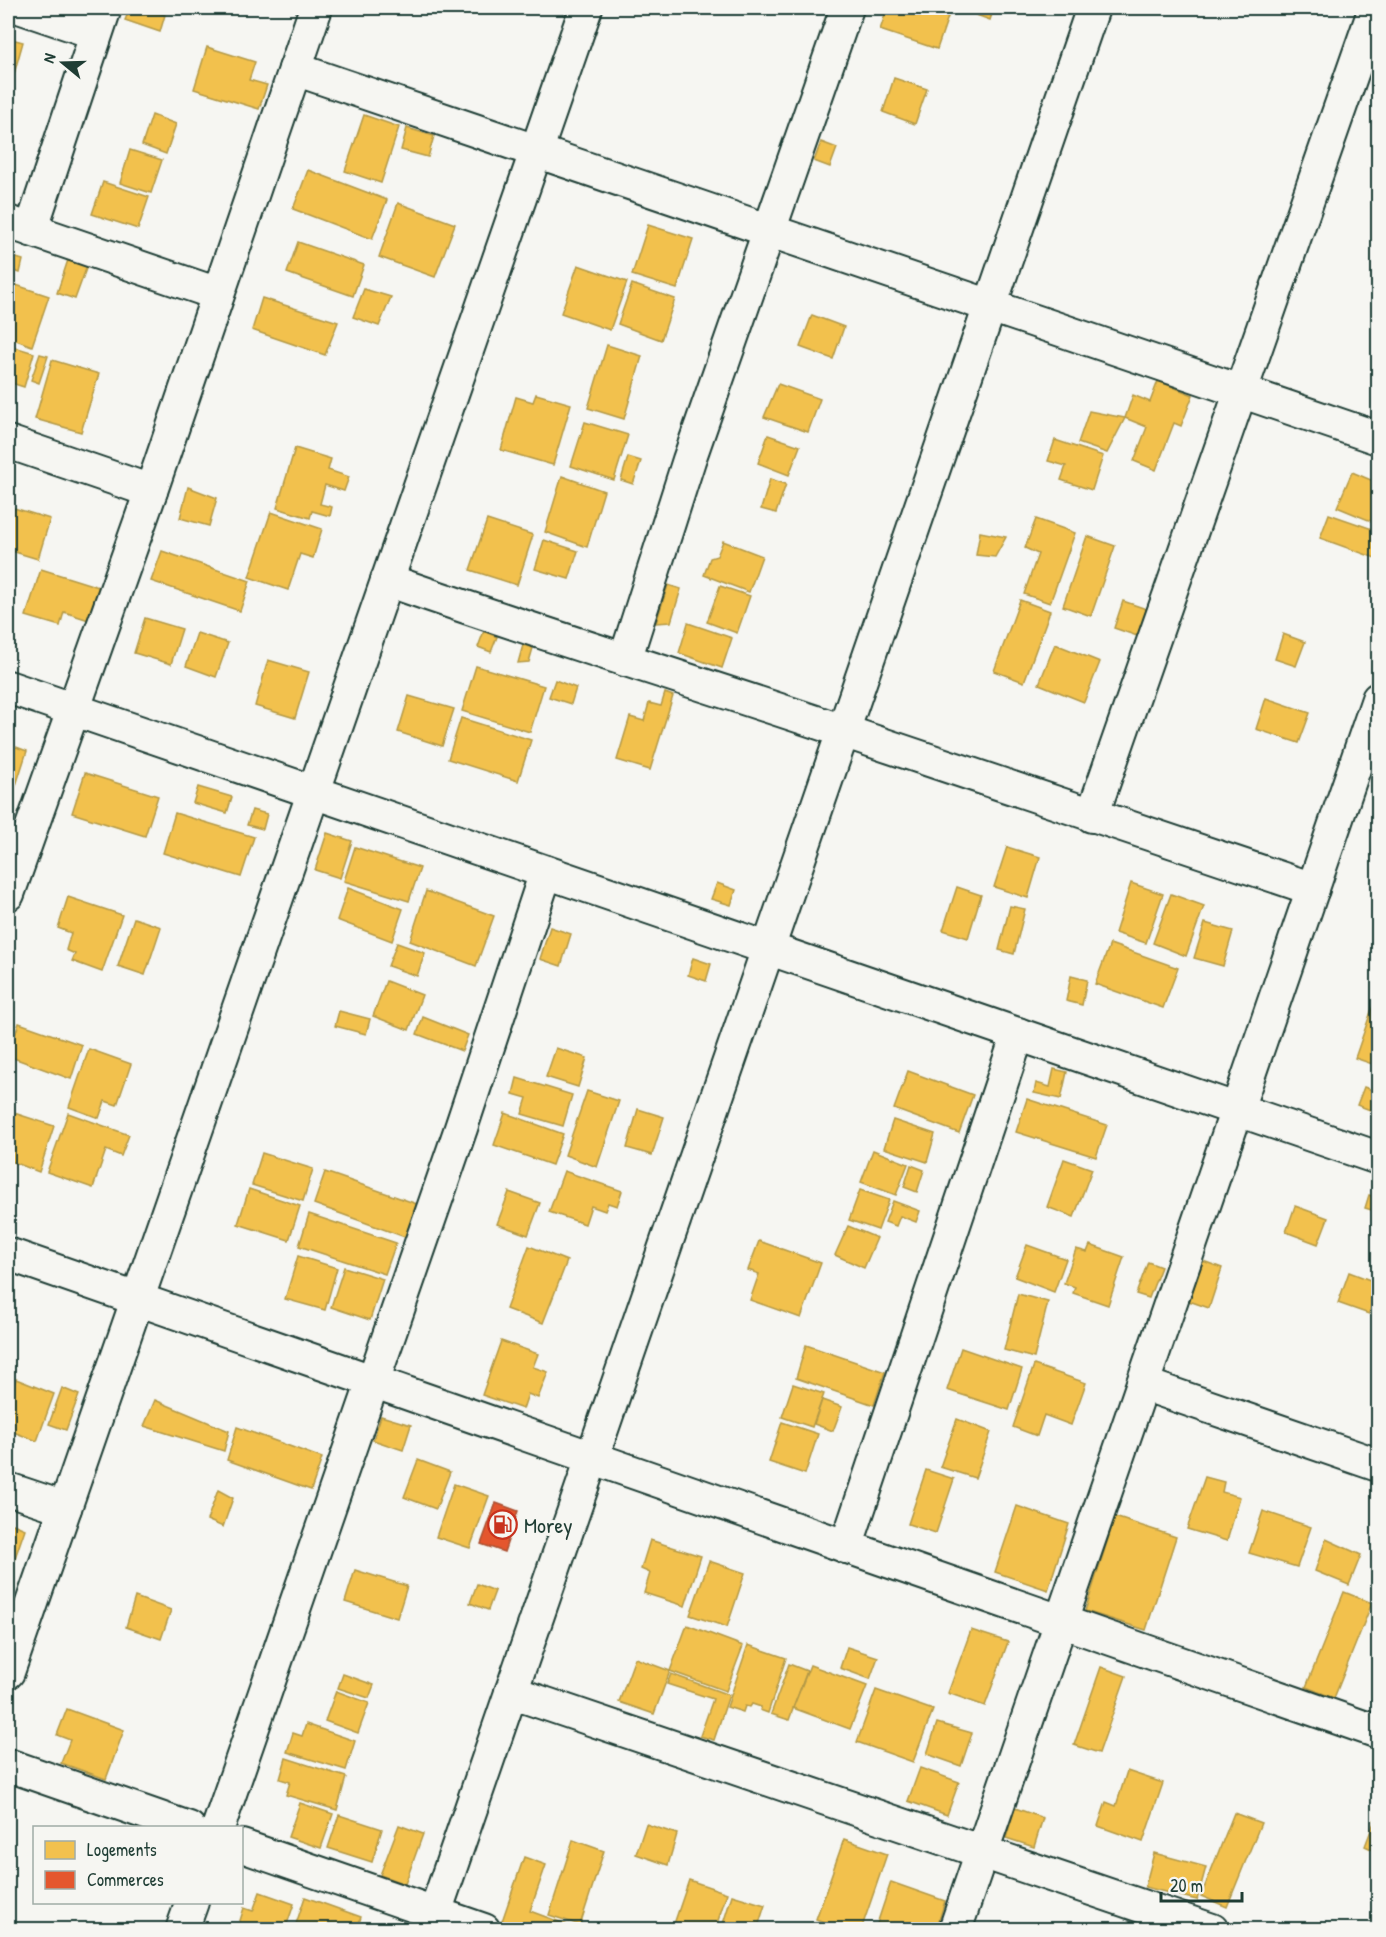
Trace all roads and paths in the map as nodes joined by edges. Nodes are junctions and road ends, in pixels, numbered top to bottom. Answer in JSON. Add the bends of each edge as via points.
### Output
{"nodes":[{"id":1,"x":22,"y":8,"type":"edge"},
{"id":2,"x":316,"y":8,"type":"edge"},
{"id":3,"x":586,"y":8,"type":"edge"},
{"id":4,"x":848,"y":8,"type":"edge"},
{"id":5,"x":1093,"y":8,"type":"edge"},
{"id":6,"x":1375,"y":8,"type":"edge"},
{"id":7,"x":100,"y":20,"type":"edge"},
{"id":8,"x":295,"y":69,"type":"junction"},
{"id":9,"x":536,"y":151,"type":"junction"},
{"id":10,"x":19,"y":226,"type":"edge"},
{"id":11,"x":770,"y":231,"type":"junction"},
{"id":12,"x":218,"y":294,"type":"junction"},
{"id":13,"x":990,"y":306,"type":"junction"},
{"id":14,"x":1241,"y":391,"type":"junction"},
{"id":15,"x":1378,"y":438,"type":"edge"},
{"id":16,"x":8,"y":442,"type":"edge"},
{"id":17,"x":151,"y":491,"type":"junction"},
{"id":18,"x":387,"y":580,"type":"junction"},
{"id":19,"x":625,"y":660,"type":"junction"},
{"id":20,"x":8,"y":687,"type":"edge"},
{"id":21,"x":1378,"y":699,"type":"edge"},
{"id":22,"x":74,"y":710,"type":"junction"},
{"id":23,"x":843,"y":731,"type":"junction"},
{"id":24,"x":313,"y":792,"type":"junction"},
{"id":25,"x":1092,"y":816,"type":"junction"},
{"id":26,"x":546,"y":872,"type":"junction"},
{"id":27,"x":1313,"y":889,"type":"junction"},
{"id":28,"x":8,"y":894,"type":"edge"},
{"id":29,"x":768,"y":948,"type":"junction"},
{"id":30,"x":1018,"y":1034,"type":"junction"},
{"id":31,"x":1237,"y":1109,"type":"junction"},
{"id":32,"x":1378,"y":1158,"type":"edge"},
{"id":33,"x":8,"y":1254,"type":"edge"},
{"id":34,"x":137,"y":1300,"type":"junction"},
{"id":35,"x":372,"y":1381,"type":"junction"},
{"id":36,"x":1143,"y":1384,"type":"junction"},
{"id":37,"x":591,"y":1458,"type":"junction"},
{"id":38,"x":1378,"y":1465,"type":"edge"},
{"id":39,"x":8,"y":1489,"type":"edge"},
{"id":40,"x":65,"y":1508,"type":"junction"},
{"id":41,"x":846,"y":1547,"type":"junction"},
{"id":42,"x":1061,"y":1622,"type":"junction"},
{"id":43,"x":8,"y":1672,"type":"edge"},
{"id":44,"x":511,"y":1692,"type":"junction"},
{"id":45,"x":1378,"y":1732,"type":"edge"},
{"id":46,"x":8,"y":1765,"type":"edge"},
{"id":47,"x":186,"y":1826,"type":"edge"},
{"id":48,"x":218,"y":1826,"type":"edge"},
{"id":49,"x":243,"y":1846,"type":"edge"},
{"id":50,"x":982,"y":1851,"type":"junction"},
{"id":51,"x":191,"y":1904,"type":"edge"},
{"id":52,"x":432,"y":1921,"type":"edge"},
{"id":53,"x":182,"y":1929,"type":"edge"},
{"id":54,"x":484,"y":1929,"type":"edge"},
{"id":55,"x":955,"y":1929,"type":"edge"},
{"id":56,"x":1212,"y":1929,"type":"edge"}],
"edges":[{"from":1,"to":7,"type":"street"},
{"from":2,"to":8,"type":"street"},
{"from":3,"to":9,"type":"street"},
{"from":4,"to":11,"type":"street"},
{"from":5,"to":13,"type":"street"},
{"from":6,"to":14,"type":"street"},
{"from":7,"to":10,"type":"street"},
{"from":8,"to":9,"type":"street"},
{"from":8,"to":12,"type":"street"},
{"from":9,"to":11,"type":"street"},
{"from":9,"to":18,"type":"street"},
{"from":10,"to":12,"type":"street"},
{"from":11,"to":13,"type":"street"},
{"from":11,"to":19,"type":"street","via":[[689,460]]},
{"from":12,"to":17,"type":"street"},
{"from":13,"to":14,"type":"street"},
{"from":13,"to":23,"type":"street"},
{"from":14,"to":15,"type":"street"},
{"from":14,"to":25,"type":"street"},
{"from":16,"to":17,"type":"street"},
{"from":17,"to":22,"type":"street"},
{"from":18,"to":19,"type":"street"},
{"from":18,"to":24,"type":"street"},
{"from":19,"to":23,"type":"street"},
{"from":20,"to":22,"type":"street"},
{"from":21,"to":27,"type":"street"},
{"from":22,"to":24,"type":"street"},
{"from":22,"to":28,"type":"street"},
{"from":23,"to":25,"type":"street"},
{"from":23,"to":29,"type":"street"},
{"from":24,"to":26,"type":"street"},
{"from":24,"to":34,"type":"street"},
{"from":25,"to":27,"type":"street"},
{"from":26,"to":29,"type":"street"},
{"from":26,"to":35,"type":"street"},
{"from":27,"to":31,"type":"street"},
{"from":29,"to":30,"type":"street"},
{"from":29,"to":37,"type":"street"},
{"from":30,"to":31,"type":"street"},
{"from":30,"to":41,"type":"street"},
{"from":31,"to":32,"type":"street"},
{"from":31,"to":36,"type":"street"},
{"from":33,"to":34,"type":"street"},
{"from":34,"to":35,"type":"street"},
{"from":34,"to":40,"type":"street"},
{"from":35,"to":37,"type":"street"},
{"from":35,"to":48,"type":"street"},
{"from":36,"to":38,"type":"street"},
{"from":36,"to":42,"type":"street"},
{"from":37,"to":41,"type":"street"},
{"from":37,"to":44,"type":"street"},
{"from":39,"to":40,"type":"street"},
{"from":40,"to":43,"type":"street"},
{"from":41,"to":42,"type":"street"},
{"from":42,"to":45,"type":"street"},
{"from":42,"to":50,"type":"street"},
{"from":44,"to":50,"type":"street"},
{"from":44,"to":52,"type":"street"},
{"from":46,"to":47,"type":"street"},
{"from":49,"to":52,"type":"street"},
{"from":50,"to":55,"type":"street"},
{"from":50,"to":56,"type":"street"},
{"from":51,"to":53,"type":"street"},
{"from":52,"to":54,"type":"street"}]}
